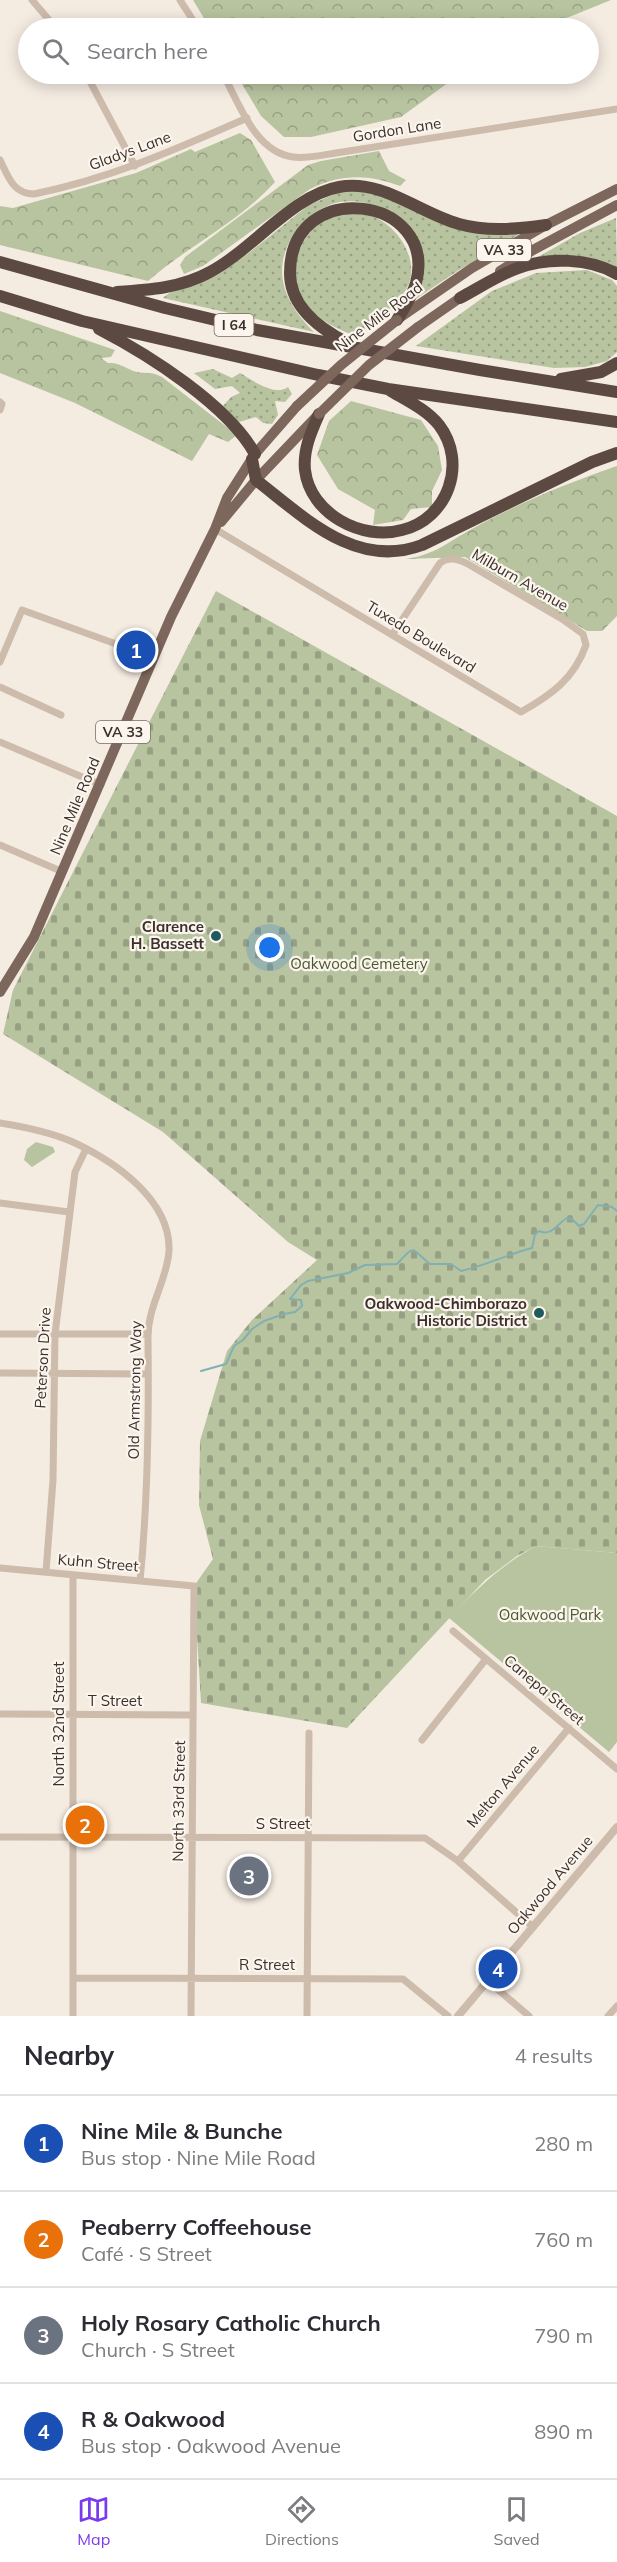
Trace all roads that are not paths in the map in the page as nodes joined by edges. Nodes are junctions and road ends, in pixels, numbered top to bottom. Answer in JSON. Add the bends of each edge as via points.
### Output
{"nodes":[{"id":1,"x":32,"y":0,"type":"edge"},
{"id":2,"x":180,"y":0,"type":"edge"},
{"id":3,"x":47,"y":18,"type":"edge"},
{"id":4,"x":192,"y":18,"type":"edge"},
{"id":5,"x":91,"y":84,"type":"edge"},
{"id":6,"x":228,"y":84,"type":"edge"},
{"id":7,"x":617,"y":109,"type":"edge"},
{"id":8,"x":247,"y":118,"type":"junction"},
{"id":9,"x":0,"y":160,"type":"edge"},
{"id":10,"x":135,"y":166,"type":"junction"},
{"id":11,"x":617,"y":189,"type":"edge"},
{"id":12,"x":617,"y":205,"type":"edge"},
{"id":13,"x":546,"y":225,"type":"junction"},
{"id":14,"x":0,"y":262,"type":"edge"},
{"id":15,"x":617,"y":274,"type":"edge"},
{"id":16,"x":110,"y":292,"type":"junction"},
{"id":17,"x":0,"y":296,"type":"edge"},
{"id":18,"x":460,"y":298,"type":"junction"},
{"id":19,"x":397,"y":320,"type":"junction"},
{"id":20,"x":82,"y":321,"type":"junction"},
{"id":21,"x":359,"y":349,"type":"junction"},
{"id":22,"x":617,"y":363,"type":"edge"},
{"id":23,"x":551,"y":381,"type":"junction"},
{"id":24,"x":388,"y":389,"type":"junction"},
{"id":25,"x":617,"y":392,"type":"edge"},
{"id":26,"x":0,"y":402,"type":"edge"},
{"id":27,"x":0,"y":410,"type":"edge"},
{"id":28,"x":319,"y":414,"type":"junction"},
{"id":29,"x":617,"y":422,"type":"edge"},
{"id":30,"x":617,"y":453,"type":"edge"},
{"id":31,"x":253,"y":456,"type":"junction"},
{"id":32,"x":256,"y":480,"type":"junction"},
{"id":33,"x":215,"y":529,"type":"junction"},
{"id":34,"x":583,"y":634,"type":"joint"},
{"id":35,"x":392,"y":635,"type":"junction"},
{"id":36,"x":154,"y":658,"type":"junction"},
{"id":37,"x":0,"y":662,"type":"edge"},
{"id":38,"x":0,"y":687,"type":"edge"},
{"id":39,"x":61,"y":715,"type":"dead end"},
{"id":40,"x":0,"y":741,"type":"edge"},
{"id":41,"x":101,"y":785,"type":"junction"},
{"id":42,"x":0,"y":845,"type":"edge"},
{"id":43,"x":63,"y":873,"type":"junction"},
{"id":44,"x":0,"y":992,"type":"edge"},
{"id":45,"x":0,"y":1123,"type":"edge"},
{"id":46,"x":86,"y":1149,"type":"junction"},
{"id":47,"x":0,"y":1203,"type":"edge"},
{"id":48,"x":69,"y":1212,"type":"junction"},
{"id":49,"x":0,"y":1334,"type":"edge"},
{"id":50,"x":55,"y":1334,"type":"junction"},
{"id":51,"x":148,"y":1334,"type":"junction"},
{"id":52,"x":0,"y":1373,"type":"edge"},
{"id":53,"x":53,"y":1373,"type":"junction"},
{"id":54,"x":148,"y":1374,"type":"junction"},
{"id":55,"x":0,"y":1568,"type":"edge"},
{"id":56,"x":46,"y":1572,"type":"junction"},
{"id":57,"x":73,"y":1575,"type":"junction"},
{"id":58,"x":140,"y":1581,"type":"junction"},
{"id":59,"x":194,"y":1586,"type":"joint"},
{"id":60,"x":453,"y":1631,"type":"dead end"},
{"id":61,"x":486,"y":1659,"type":"junction"},
{"id":62,"x":71,"y":1713,"type":"junction"},
{"id":63,"x":0,"y":1714,"type":"edge"},
{"id":64,"x":193,"y":1715,"type":"junction"},
{"id":65,"x":569,"y":1728,"type":"junction"},
{"id":66,"x":309,"y":1733,"type":"dead end"},
{"id":67,"x":422,"y":1740,"type":"dead end"},
{"id":68,"x":617,"y":1769,"type":"edge"},
{"id":69,"x":617,"y":1827,"type":"edge"},
{"id":70,"x":0,"y":1837,"type":"edge"},
{"id":71,"x":72,"y":1837,"type":"junction"},
{"id":72,"x":192,"y":1837,"type":"junction"},
{"id":73,"x":308,"y":1838,"type":"junction"},
{"id":74,"x":458,"y":1861,"type":"junction"},
{"id":75,"x":533,"y":1927,"type":"junction"},
{"id":76,"x":73,"y":1978,"type":"junction"},
{"id":77,"x":191,"y":1978,"type":"junction"},
{"id":78,"x":307,"y":1979,"type":"junction"},
{"id":79,"x":488,"y":1981,"type":"junction"},
{"id":80,"x":617,"y":2006,"type":"edge"},
{"id":81,"x":73,"y":2016,"type":"edge"},
{"id":82,"x":190,"y":2016,"type":"edge"},
{"id":83,"x":307,"y":2016,"type":"edge"},
{"id":84,"x":448,"y":2016,"type":"edge"},
{"id":85,"x":458,"y":2016,"type":"edge"},
{"id":86,"x":529,"y":2016,"type":"edge"},
{"id":87,"x":608,"y":2016,"type":"edge"}],
"edges":[{"from":1,"to":3,"type":"street"},
{"from":2,"to":4,"type":"street"},
{"from":5,"to":10,"type":"street"},
{"from":6,"to":8,"type":"street","name":"Gordon Lane"},
{"from":7,"to":8,"type":"street","name":"Gordon Lane","via":[[301,157],[287,156],[268,146]]},
{"from":8,"to":10,"type":"street","name":"Gladys Lane"},
{"from":9,"to":10,"type":"street","name":"Gladys Lane","via":[[13,185],[19,191],[34,194]]},
{"from":11,"to":13,"type":"main road","name":"Nine Mile Road","number":"VA 33"},
{"from":12,"to":18,"type":"main road","name":"Nine Mile Road","number":"VA 33","via":[[532,250]]},
{"from":13,"to":16,"type":"highway","via":[[499,229],[466,226],[372,188],[336,188],[306,201],[220,267],[201,277],[168,287]]},
{"from":13,"to":19,"type":"main road","name":"Nine Mile Road","number":"VA 33","via":[[472,268]]},
{"from":14,"to":16,"type":"highway","number":"I 64"},
{"from":15,"to":18,"type":"highway","via":[[579,262],[531,264]]},
{"from":16,"to":21,"type":"highway","number":"I 64","via":[[257,330]]},
{"from":17,"to":20,"type":"highway","number":"I 64"},
{"from":18,"to":28,"type":"main road","name":"Nine Mile Road","number":"VA 33","bridge":true,"via":[[369,365]]},
{"from":19,"to":21,"type":"highway","via":[[417,276],[414,249],[402,228],[387,215],[360,207],[334,210],[315,220],[303,232],[292,254],[293,292],[309,317]]},
{"from":19,"to":31,"type":"main road","name":"Nine Mile Road","number":"VA 33","bridge":true,"via":[[297,406]]},
{"from":20,"to":24,"type":"highway","number":"I 64"},
{"from":20,"to":31,"type":"highway","via":[[138,350],[191,387],[246,438]]},
{"from":21,"to":23,"type":"highway","number":"I 64"},
{"from":22,"to":23,"type":"highway","via":[[595,373]]},
{"from":23,"to":25,"type":"highway","number":"I 64"},
{"from":24,"to":28,"type":"highway","via":[[436,422],[453,458],[452,480],[445,498],[433,514],[410,528],[387,533],[357,528],[320,504],[305,469],[306,447]]},
{"from":24,"to":29,"type":"highway","number":"I 64"},
{"from":26,"to":27,"type":"street"},
{"from":28,"to":32,"type":"main road","name":"Nine Mile Road","number":"VA 33"},
{"from":30,"to":32,"type":"highway","via":[[402,551],[376,552],[351,546],[324,532]]},
{"from":31,"to":32,"type":"highway"},
{"from":31,"to":33,"type":"main road","name":"Nine Mile Road","number":"VA 33","via":[[227,498]]},
{"from":32,"to":33,"type":"main road","name":"Nine Mile Road","number":"VA 33"},
{"from":33,"to":35,"type":"street","name":"Tuxedo Boulevard"},
{"from":33,"to":36,"type":"main road","name":"Nine Mile Road","number":"VA 33"},
{"from":34,"to":35,"type":"street","name":"Milburn Avenue","via":[[455,559],[441,562]]},
{"from":34,"to":35,"type":"street","name":"Tuxedo Boulevard","via":[[583,652],[568,679],[552,694],[521,712]]},
{"from":36,"to":37,"type":"street","via":[[22,610]]},
{"from":36,"to":41,"type":"main road","name":"Nine Mile Road","number":"VA 33"},
{"from":38,"to":39,"type":"street"},
{"from":40,"to":41,"type":"street"},
{"from":41,"to":43,"type":"main road","name":"Nine Mile Road","number":"VA 33"},
{"from":42,"to":43,"type":"street"},
{"from":43,"to":44,"type":"main road","name":"Nine Mile Road","number":"VA 33","via":[[34,937]]},
{"from":45,"to":46,"type":"street","name":"Old Armstrong Way","via":[[51,1134]]},
{"from":46,"to":48,"type":"street","name":"Peterson Drive","via":[[76,1167]]},
{"from":46,"to":51,"type":"street","name":"Old Armstrong Way","via":[[146,1194],[166,1227],[167,1260]]},
{"from":47,"to":48,"type":"street"},
{"from":48,"to":50,"type":"street","name":"Peterson Drive"},
{"from":49,"to":50,"type":"street"},
{"from":50,"to":51,"type":"street"},
{"from":50,"to":53,"type":"street","name":"Peterson Drive"},
{"from":51,"to":54,"type":"street","name":"Old Armstrong Way"},
{"from":52,"to":53,"type":"street"},
{"from":53,"to":54,"type":"street"},
{"from":53,"to":56,"type":"street","name":"Peterson Drive","via":[[53,1480]]},
{"from":54,"to":58,"type":"street","name":"Old Armstrong Way"},
{"from":55,"to":56,"type":"street","name":"Kuhn Street"},
{"from":56,"to":57,"type":"street","name":"Kuhn Street"},
{"from":57,"to":58,"type":"street","name":"Kuhn Street"},
{"from":57,"to":62,"type":"street","name":"North 32nd Street"},
{"from":58,"to":59,"type":"street","name":"Kuhn Street"},
{"from":59,"to":64,"type":"street","name":"North 33rd Street"},
{"from":60,"to":61,"type":"street","name":"Canepa Street"},
{"from":61,"to":65,"type":"street","name":"Canepa Street"},
{"from":61,"to":67,"type":"street"},
{"from":62,"to":63,"type":"street","name":"T Street"},
{"from":62,"to":64,"type":"street","name":"T Street"},
{"from":62,"to":71,"type":"street","name":"North 32nd Street"},
{"from":64,"to":72,"type":"street","name":"North 33rd Street"},
{"from":65,"to":68,"type":"street","name":"Canepa Street"},
{"from":65,"to":74,"type":"street","name":"Melton Avenue"},
{"from":66,"to":73,"type":"street"},
{"from":69,"to":75,"type":"street","name":"Oakwood Avenue"},
{"from":70,"to":71,"type":"street","name":"S Street"},
{"from":71,"to":72,"type":"street","name":"S Street"},
{"from":71,"to":76,"type":"street","name":"North 32nd Street"},
{"from":72,"to":73,"type":"street","name":"S Street"},
{"from":72,"to":77,"type":"street","name":"North 33rd Street"},
{"from":73,"to":74,"type":"street","name":"S Street","via":[[425,1838]]},
{"from":73,"to":78,"type":"street"},
{"from":74,"to":75,"type":"street","name":"S Street"},
{"from":75,"to":79,"type":"street","name":"Oakwood Avenue"},
{"from":76,"to":77,"type":"street","name":"R Street"},
{"from":76,"to":81,"type":"street","name":"North 32nd Street"},
{"from":77,"to":78,"type":"street","name":"R Street"},
{"from":77,"to":82,"type":"street","name":"North 33rd Street"},
{"from":78,"to":83,"type":"street"},
{"from":78,"to":84,"type":"street","name":"R Street","via":[[403,1979]]},
{"from":79,"to":85,"type":"street","name":"Oakwood Avenue"},
{"from":79,"to":86,"type":"street"},
{"from":80,"to":87,"type":"street"}]}
